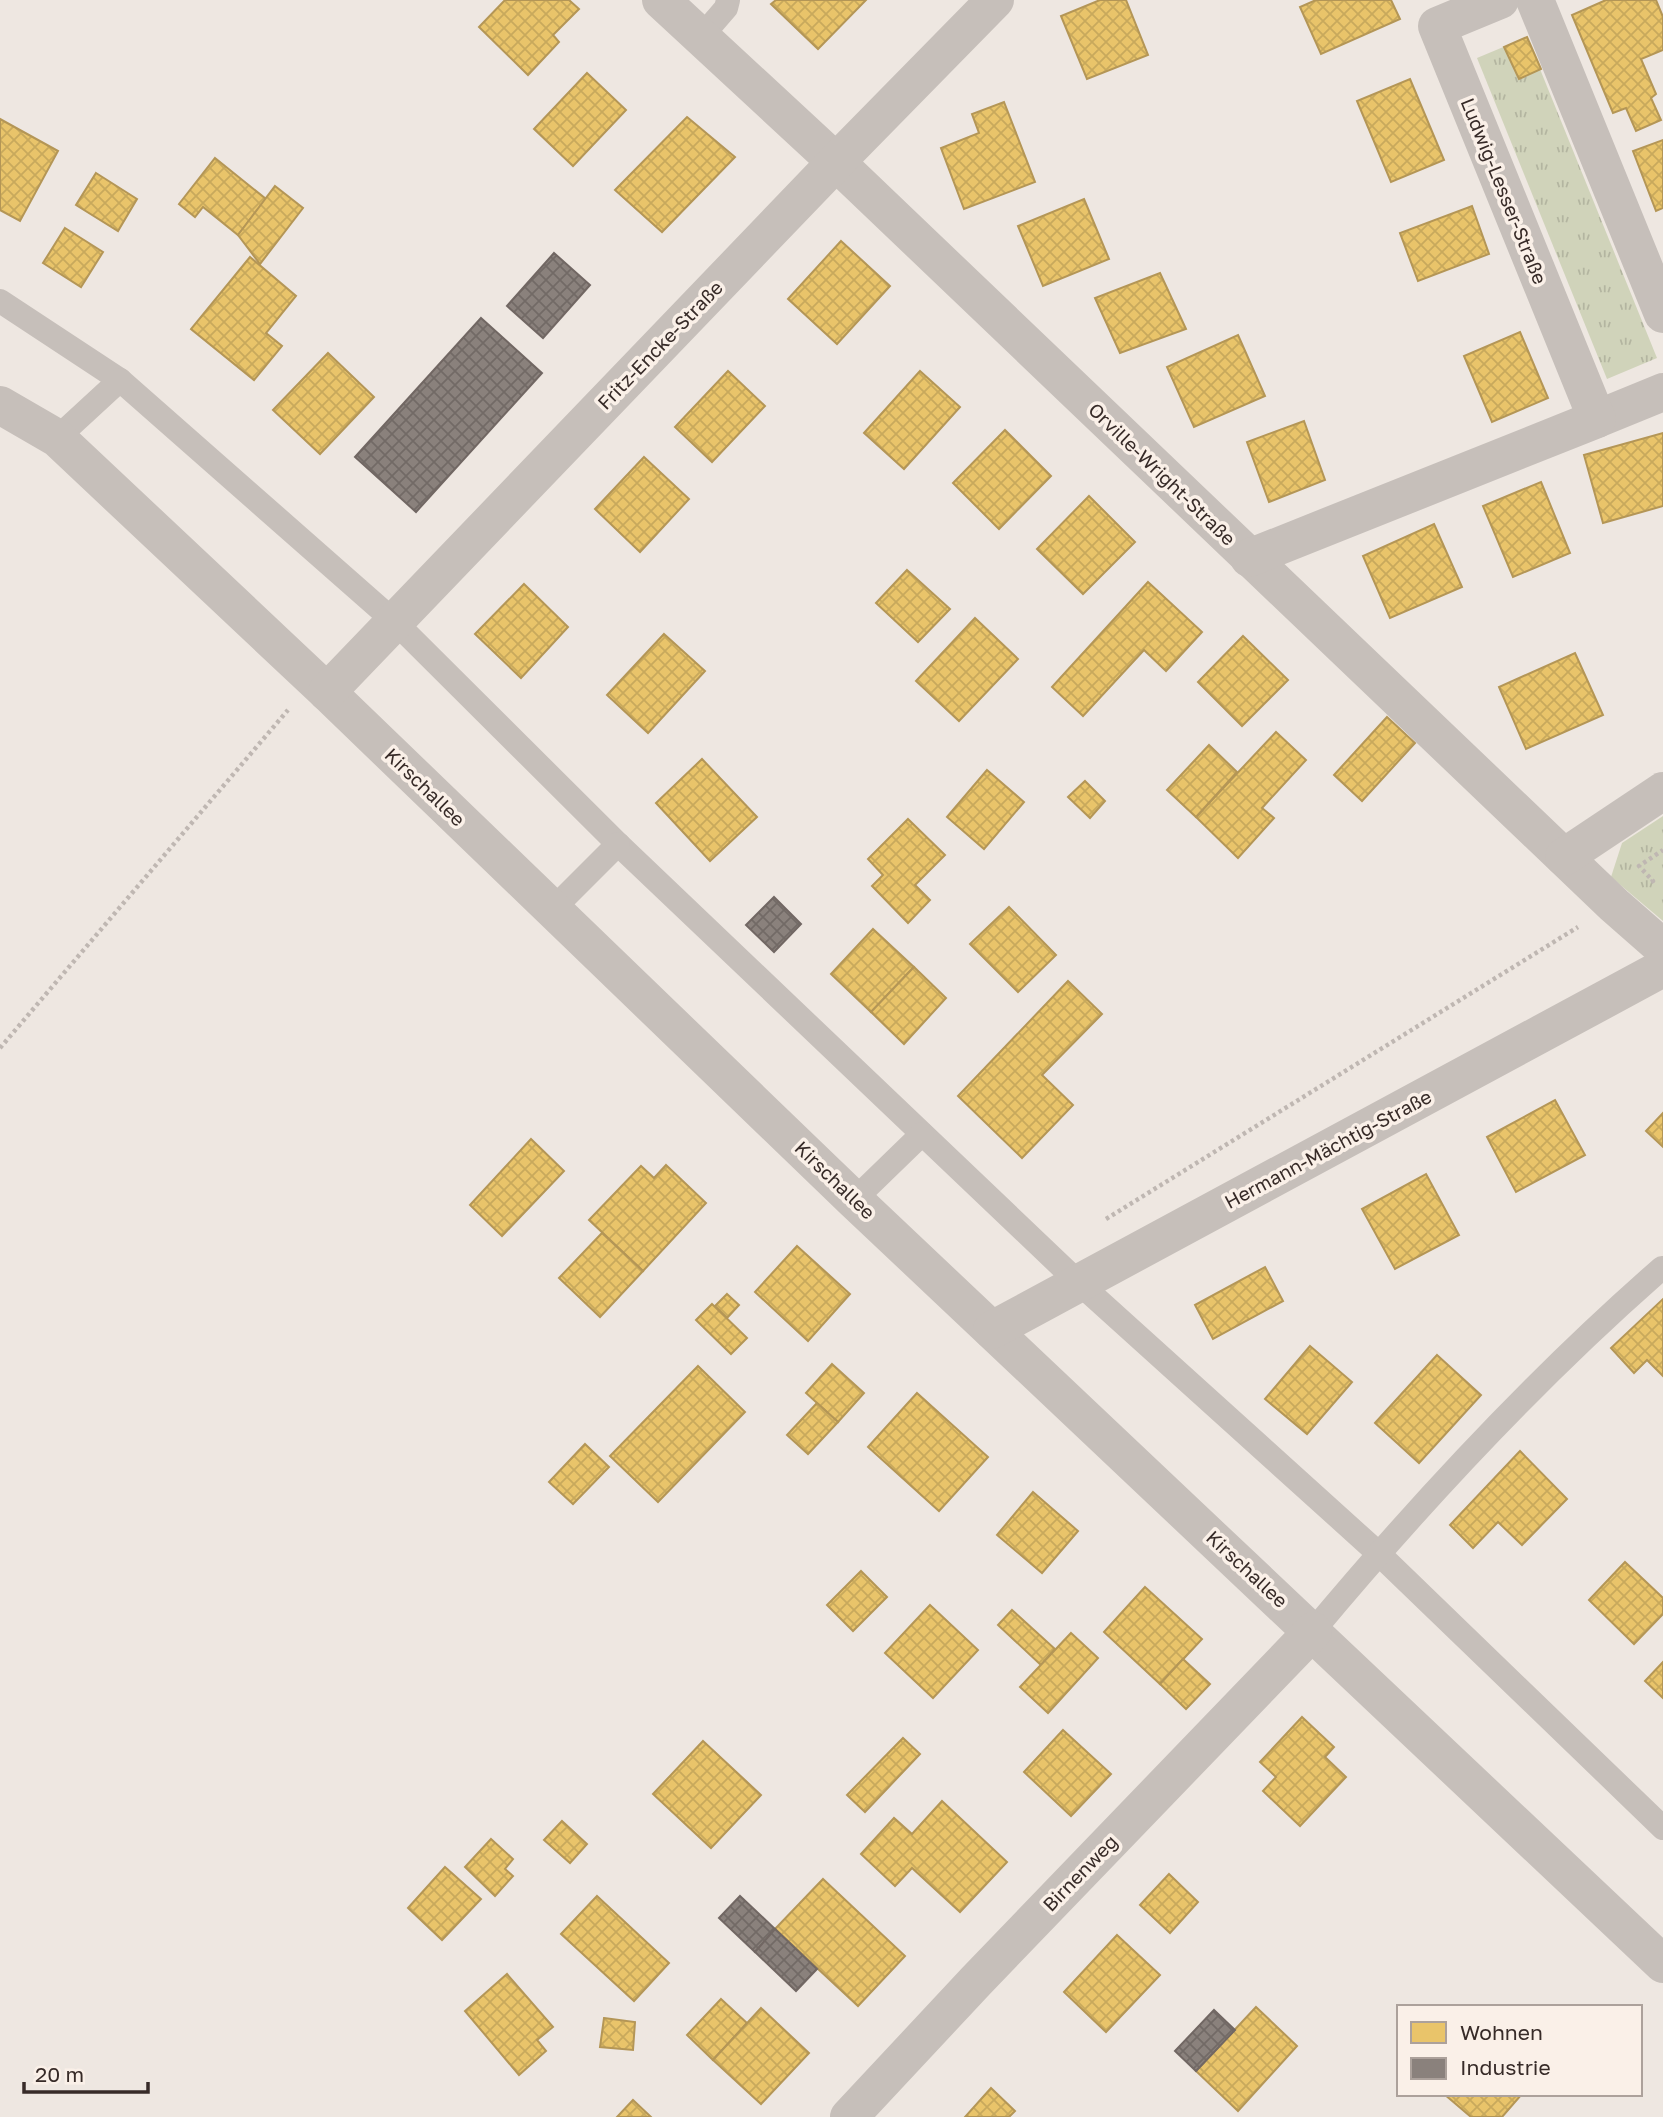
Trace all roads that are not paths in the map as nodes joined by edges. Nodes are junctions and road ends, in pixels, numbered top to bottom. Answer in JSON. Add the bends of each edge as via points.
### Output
{"nodes":[{"id":1,"x":661,"y":0,"type":"edge"},
{"id":2,"x":728,"y":0,"type":"edge"},
{"id":3,"x":995,"y":0,"type":"edge"},
{"id":4,"x":1500,"y":0,"type":"edge"},
{"id":5,"x":1535,"y":0,"type":"edge"},
{"id":6,"x":701,"y":37,"type":"junction"},
{"id":7,"x":836,"y":162,"type":"junction"},
{"id":8,"x":0,"y":301,"type":"edge"},
{"id":9,"x":1663,"y":314,"type":"edge"},
{"id":10,"x":120,"y":380,"type":"junction"},
{"id":11,"x":1663,"y":392,"type":"edge"},
{"id":12,"x":0,"y":405,"type":"edge"},
{"id":13,"x":1597,"y":419,"type":"junction"},
{"id":14,"x":57,"y":438,"type":"junction"},
{"id":15,"x":1250,"y":558,"type":"junction"},
{"id":16,"x":395,"y":622,"type":"junction"},
{"id":17,"x":320,"y":686,"type":"junction"},
{"id":18,"x":1663,"y":791,"type":"edge"},
{"id":19,"x":618,"y":844,"type":"junction"},
{"id":20,"x":1564,"y":857,"type":"junction"},
{"id":21,"x":552,"y":910,"type":"junction"},
{"id":22,"x":1663,"y":948,"type":"edge"},
{"id":23,"x":1663,"y":968,"type":"edge"},
{"id":24,"x":922,"y":1133,"type":"junction"},
{"id":25,"x":854,"y":1200,"type":"junction"},
{"id":26,"x":1662,"y":1268,"type":"edge"},
{"id":27,"x":1079,"y":1283,"type":"junction"},
{"id":28,"x":992,"y":1330,"type":"junction"},
{"id":29,"x":1378,"y":1553,"type":"junction"},
{"id":30,"x":1312,"y":1631,"type":"junction"},
{"id":31,"x":1663,"y":1828,"type":"edge"},
{"id":32,"x":1663,"y":1964,"type":"edge"},
{"id":33,"x":849,"y":2117,"type":"edge"}],
"edges":[{"from":1,"to":6,"type":"street","name":"Orville-Wright-Straße"},
{"from":2,"to":6,"type":"lane"},
{"from":3,"to":7,"type":"street","name":"Fritz-Encke-Straße"},
{"from":4,"to":13,"type":"street","name":"Ludwig-Lesser-Straße","via":[[1437,26]]},
{"from":5,"to":9,"type":"street"},
{"from":6,"to":7,"type":"street","name":"Orville-Wright-Straße"},
{"from":7,"to":15,"type":"street","name":"Orville-Wright-Straße"},
{"from":7,"to":16,"type":"street","name":"Fritz-Encke-Straße"},
{"from":8,"to":10,"type":"lane"},
{"from":10,"to":14,"type":"lane"},
{"from":10,"to":16,"type":"lane"},
{"from":11,"to":13,"type":"street"},
{"from":12,"to":14,"type":"street","name":"Kirschallee"},
{"from":13,"to":15,"type":"street"},
{"from":14,"to":17,"type":"street","name":"Kirschallee"},
{"from":15,"to":20,"type":"street","name":"Orville-Wright-Straße"},
{"from":16,"to":17,"type":"street","name":"Fritz-Encke-Straße"},
{"from":16,"to":19,"type":"lane"},
{"from":17,"to":21,"type":"street","name":"Kirschallee"},
{"from":18,"to":20,"type":"street"},
{"from":19,"to":21,"type":"lane"},
{"from":19,"to":24,"type":"lane"},
{"from":20,"to":22,"type":"street","name":"Orville-Wright-Straße"},
{"from":21,"to":25,"type":"street","name":"Kirschallee"},
{"from":23,"to":27,"type":"street","name":"Hermann-Mächtig-Straße"},
{"from":24,"to":25,"type":"lane"},
{"from":24,"to":27,"type":"lane"},
{"from":25,"to":28,"type":"street","name":"Kirschallee"},
{"from":26,"to":29,"type":"lane","via":[[1598,1324]]},
{"from":27,"to":28,"type":"street","name":"Hermann-Mächtig-Straße"},
{"from":27,"to":29,"type":"lane"},
{"from":28,"to":30,"type":"street","name":"Kirschallee"},
{"from":29,"to":30,"type":"lane"},
{"from":29,"to":31,"type":"lane"},
{"from":30,"to":32,"type":"street","name":"Kirschallee"},
{"from":30,"to":33,"type":"street","name":"Birnenweg"}]}
